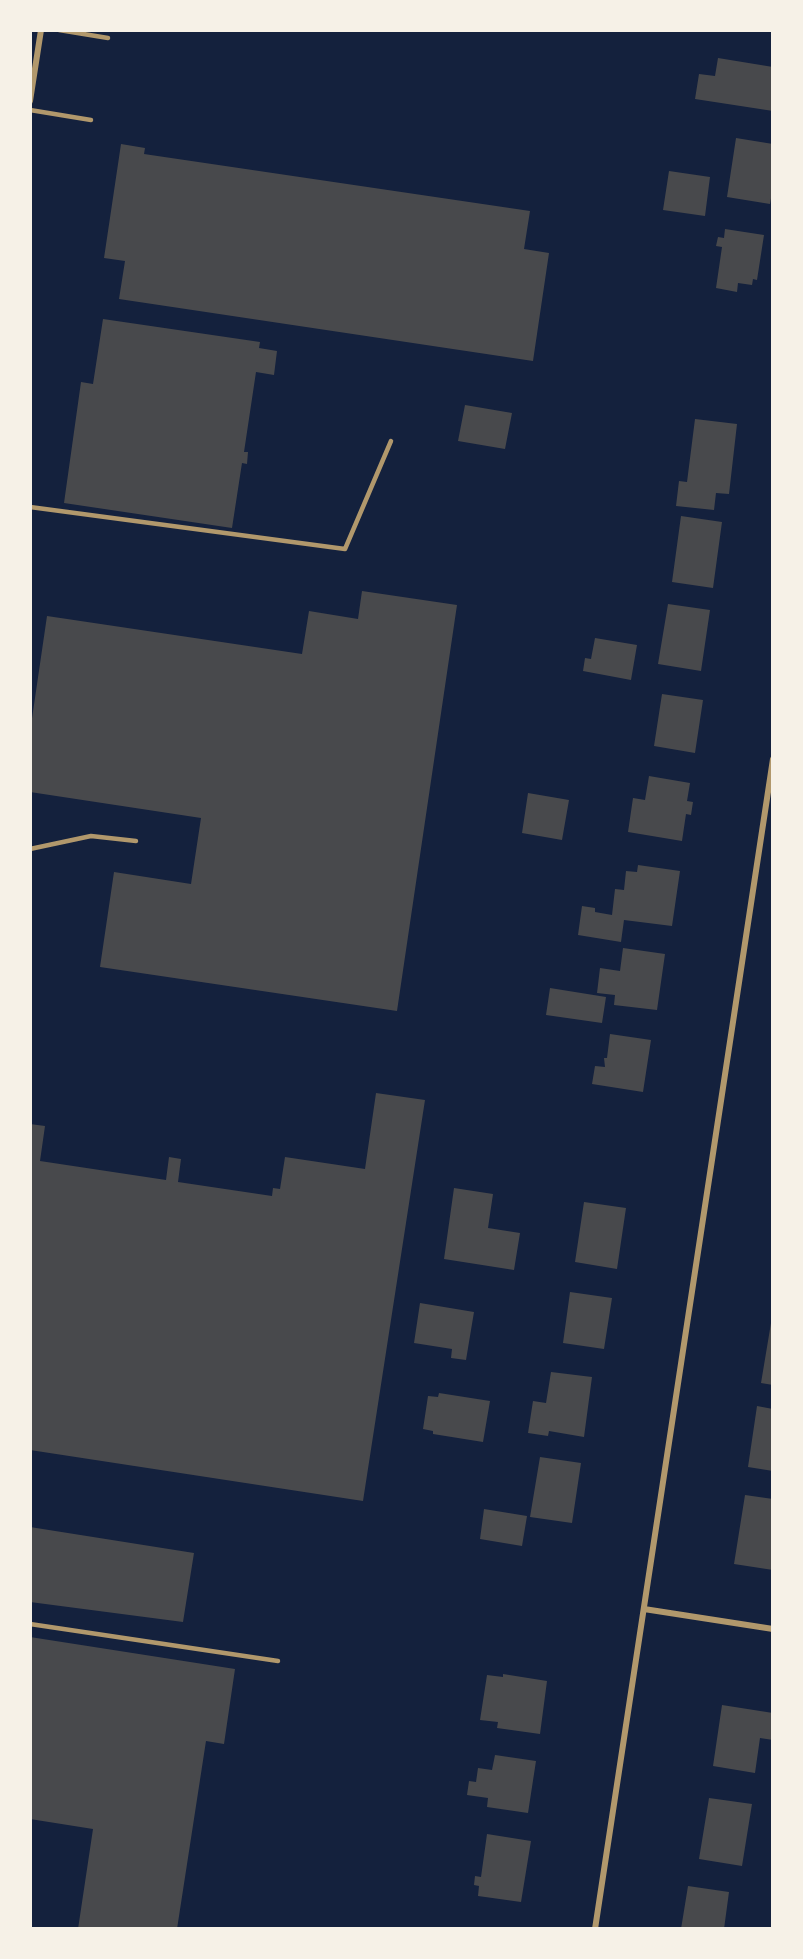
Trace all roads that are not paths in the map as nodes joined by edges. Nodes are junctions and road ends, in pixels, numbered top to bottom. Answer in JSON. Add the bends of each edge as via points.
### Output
{"nodes":[{"id":1,"x":41,"y":30,"type":"edge"},
{"id":2,"x":59,"y":30,"type":"edge"},
{"id":3,"x":108,"y":38,"type":"dead end"},
{"id":4,"x":30,"y":101,"type":"edge"},
{"id":5,"x":30,"y":110,"type":"edge"},
{"id":6,"x":91,"y":120,"type":"dead end"},
{"id":7,"x":391,"y":441,"type":"dead end"},
{"id":8,"x":30,"y":507,"type":"edge"},
{"id":9,"x":773,"y":759,"type":"edge"},
{"id":10,"x":136,"y":841,"type":"dead end"},
{"id":11,"x":30,"y":849,"type":"edge"},
{"id":12,"x":644,"y":1609,"type":"junction"},
{"id":13,"x":30,"y":1624,"type":"edge"},
{"id":14,"x":773,"y":1629,"type":"edge"},
{"id":15,"x":278,"y":1661,"type":"dead end"},
{"id":16,"x":595,"y":1929,"type":"edge"}],
"edges":[{"from":1,"to":4,"type":"street"},
{"from":2,"to":3,"type":"lane"},
{"from":5,"to":6,"type":"lane"},
{"from":7,"to":8,"type":"lane","via":[[345,549]]},
{"from":9,"to":12,"type":"street"},
{"from":10,"to":11,"type":"lane","via":[[91,836]]},
{"from":12,"to":14,"type":"street"},
{"from":12,"to":16,"type":"street"},
{"from":13,"to":15,"type":"lane"}]}
